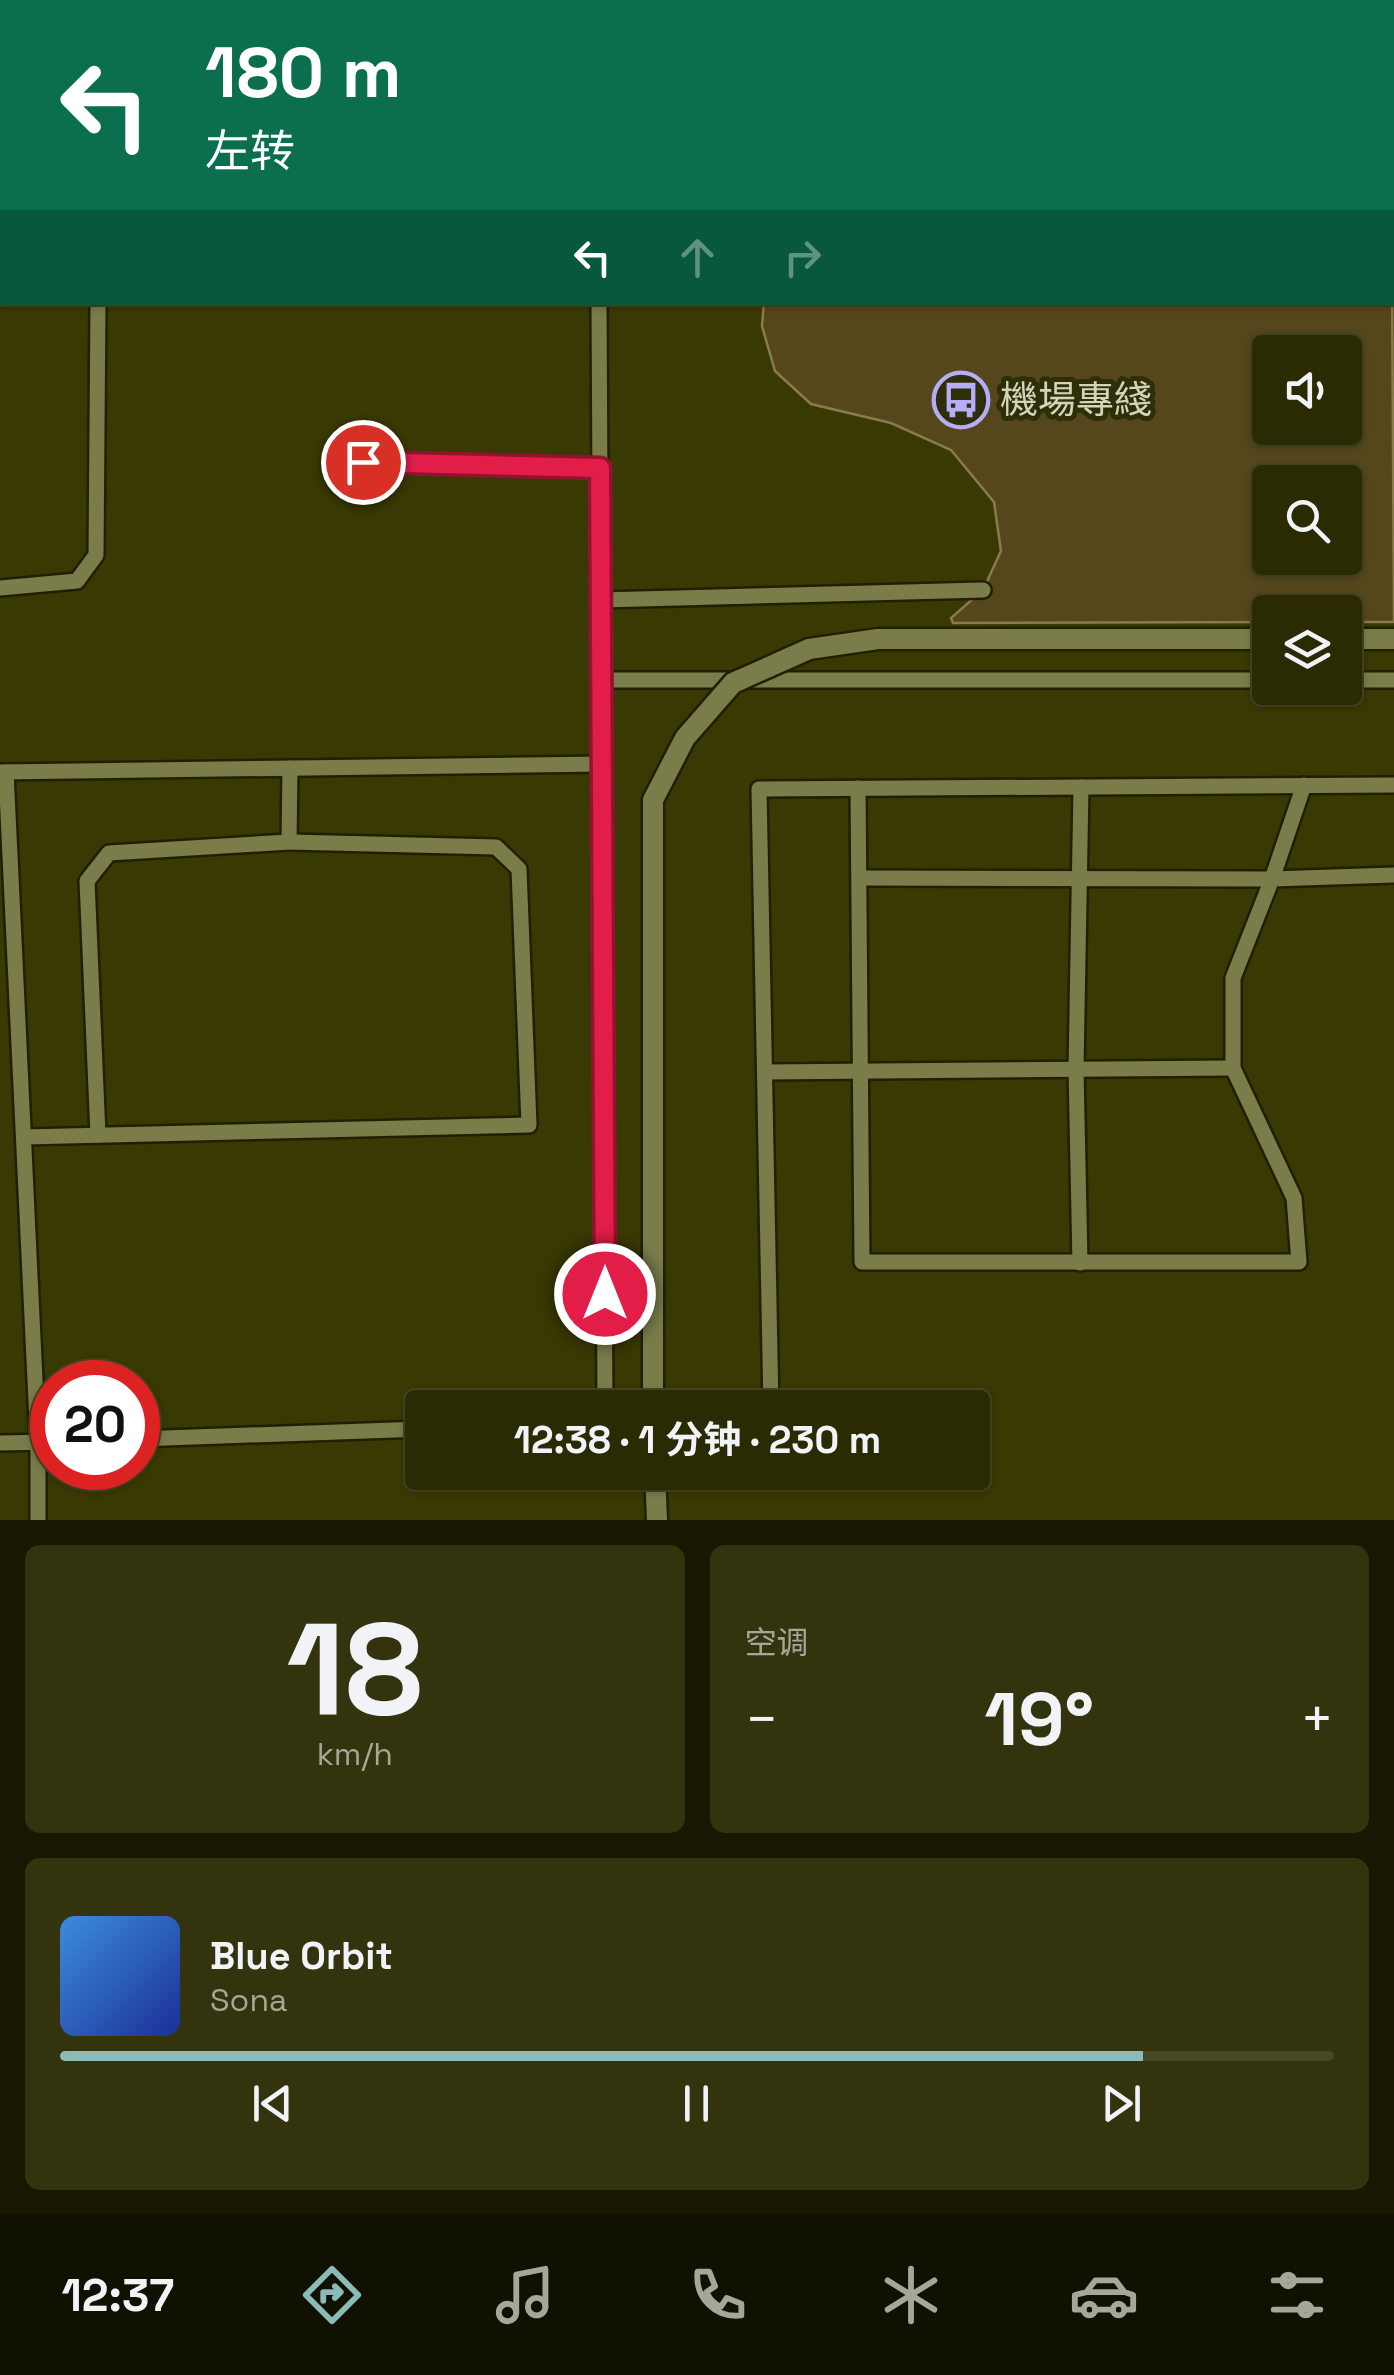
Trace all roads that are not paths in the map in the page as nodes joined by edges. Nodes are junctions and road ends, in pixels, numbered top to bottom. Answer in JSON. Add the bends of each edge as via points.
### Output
{"nodes":[{"id":1,"x":98,"y":305,"type":"edge"},
{"id":2,"x":599,"y":305,"type":"edge"},
{"id":3,"x":363,"y":462,"type":"dead end"},
{"id":4,"x":600,"y":468,"type":"junction"},
{"id":5,"x":0,"y":588,"type":"edge"},
{"id":6,"x":983,"y":590,"type":"dead end"},
{"id":7,"x":600,"y":600,"type":"junction"},
{"id":8,"x":1252,"y":639,"type":"edge"},
{"id":9,"x":1362,"y":639,"type":"edge"},
{"id":10,"x":1394,"y":639,"type":"edge"},
{"id":11,"x":601,"y":680,"type":"junction"},
{"id":12,"x":1252,"y":680,"type":"edge"},
{"id":13,"x":1362,"y":680,"type":"edge"},
{"id":14,"x":1394,"y":680,"type":"edge"},
{"id":15,"x":602,"y":764,"type":"junction"},
{"id":16,"x":290,"y":768,"type":"junction"},
{"id":17,"x":3,"y":772,"type":"edge"},
{"id":18,"x":1304,"y":785,"type":"junction"},
{"id":19,"x":1394,"y":785,"type":"edge"},
{"id":20,"x":1081,"y":787,"type":"junction"},
{"id":21,"x":858,"y":788,"type":"junction"},
{"id":22,"x":289,"y":842,"type":"junction"},
{"id":23,"x":1394,"y":874,"type":"edge"},
{"id":24,"x":859,"y":878,"type":"junction"},
{"id":25,"x":1080,"y":878,"type":"junction"},
{"id":26,"x":1272,"y":879,"type":"junction"},
{"id":27,"x":1234,"y":1068,"type":"junction"},
{"id":28,"x":1076,"y":1070,"type":"junction"},
{"id":29,"x":862,"y":1071,"type":"junction"},
{"id":30,"x":765,"y":1072,"type":"junction"},
{"id":31,"x":98,"y":1135,"type":"junction"},
{"id":32,"x":24,"y":1137,"type":"junction"},
{"id":33,"x":1080,"y":1263,"type":"junction"},
{"id":34,"x":39,"y":1360,"type":"edge"},
{"id":35,"x":605,"y":1390,"type":"edge"},
{"id":36,"x":653,"y":1390,"type":"edge"},
{"id":37,"x":772,"y":1390,"type":"edge"},
{"id":38,"x":405,"y":1430,"type":"edge"},
{"id":39,"x":160,"y":1439,"type":"edge"},
{"id":40,"x":0,"y":1443,"type":"edge"},
{"id":41,"x":30,"y":1443,"type":"edge"},
{"id":42,"x":41,"y":1490,"type":"edge"},
{"id":43,"x":656,"y":1490,"type":"edge"},
{"id":44,"x":38,"y":1520,"type":"edge"},
{"id":45,"x":657,"y":1520,"type":"edge"}],
"edges":[{"from":1,"to":5,"type":"lane","via":[[96,555],[77,581]]},
{"from":2,"to":4,"type":"lane"},
{"from":3,"to":4,"type":"lane"},
{"from":4,"to":7,"type":"lane"},
{"from":6,"to":7,"type":"lane"},
{"from":7,"to":11,"type":"lane"},
{"from":8,"to":36,"type":"street","bridge":true,"via":[[878,639],[809,649],[733,683],[684,738],[653,800]]},
{"from":9,"to":10,"type":"street"},
{"from":11,"to":12,"type":"lane"},
{"from":11,"to":15,"type":"lane"},
{"from":13,"to":14,"type":"lane"},
{"from":15,"to":16,"type":"lane"},
{"from":15,"to":35,"type":"lane"},
{"from":16,"to":17,"type":"lane"},
{"from":16,"to":22,"type":"lane"},
{"from":17,"to":32,"type":"lane"},
{"from":18,"to":19,"type":"lane"},
{"from":18,"to":20,"type":"lane"},
{"from":18,"to":26,"type":"lane"},
{"from":20,"to":21,"type":"lane"},
{"from":20,"to":25,"type":"lane"},
{"from":21,"to":24,"type":"lane"},
{"from":21,"to":30,"type":"lane","via":[[759,789]]},
{"from":22,"to":31,"type":"lane","via":[[108,853],[87,880]]},
{"from":22,"to":31,"type":"lane","via":[[496,847],[519,869],[530,1125]]},
{"from":23,"to":26,"type":"lane"},
{"from":24,"to":25,"type":"lane"},
{"from":24,"to":29,"type":"lane"},
{"from":25,"to":26,"type":"lane"},
{"from":25,"to":28,"type":"lane"},
{"from":26,"to":27,"type":"lane","via":[[1234,978]]},
{"from":27,"to":28,"type":"lane"},
{"from":27,"to":33,"type":"lane","via":[[1294,1198],[1299,1262]]},
{"from":28,"to":29,"type":"lane"},
{"from":28,"to":33,"type":"lane"},
{"from":29,"to":30,"type":"lane"},
{"from":29,"to":33,"type":"lane","via":[[862,1262]]},
{"from":30,"to":37,"type":"lane"},
{"from":31,"to":32,"type":"lane"},
{"from":32,"to":34,"type":"lane"},
{"from":38,"to":39,"type":"lane"},
{"from":40,"to":41,"type":"lane"},
{"from":42,"to":44,"type":"lane"},
{"from":43,"to":45,"type":"street"}]}
